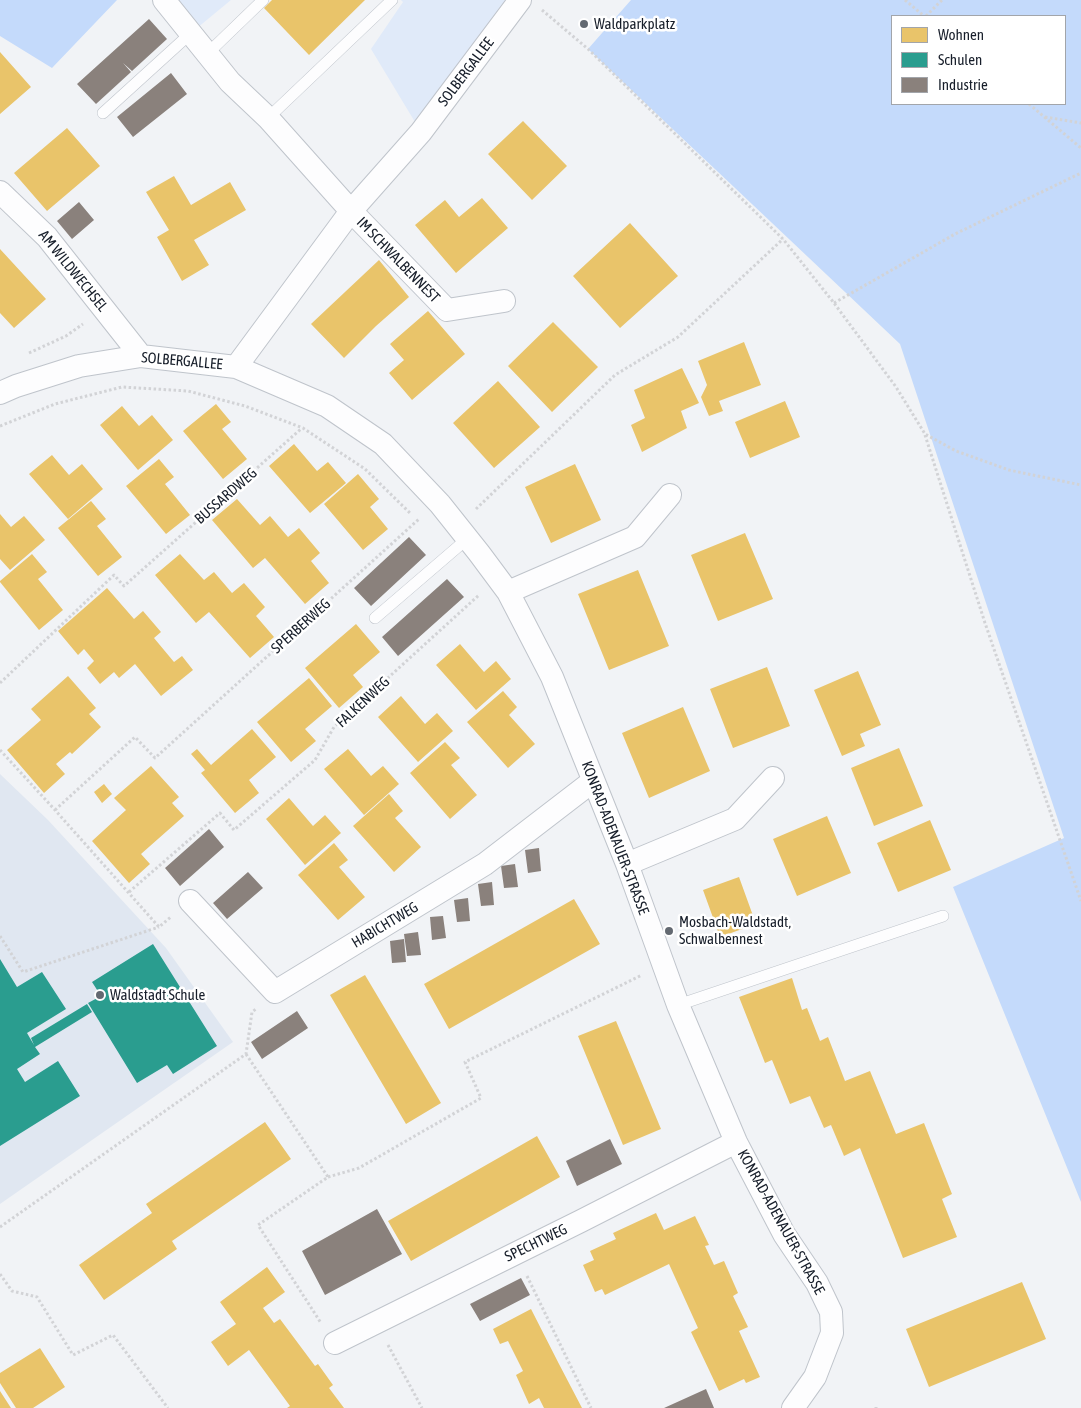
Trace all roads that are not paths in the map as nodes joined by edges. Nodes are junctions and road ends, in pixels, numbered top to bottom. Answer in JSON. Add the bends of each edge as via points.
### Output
{"nodes":[{"id":1,"x":164,"y":0,"type":"edge"},
{"id":2,"x":263,"y":0,"type":"edge"},
{"id":3,"x":392,"y":0,"type":"edge"},
{"id":4,"x":528,"y":3,"type":"edge"},
{"id":5,"x":191,"y":33,"type":"junction"},
{"id":6,"x":207,"y":54,"type":"junction"},
{"id":7,"x":102,"y":113,"type":"dead end"},
{"id":8,"x":268,"y":118,"type":"junction"},
{"id":9,"x":0,"y":192,"type":"edge"},
{"id":10,"x":351,"y":212,"type":"junction"},
{"id":11,"x":504,"y":301,"type":"dead end"},
{"id":12,"x":141,"y":356,"type":"junction"},
{"id":13,"x":236,"y":367,"type":"junction"},
{"id":14,"x":0,"y":393,"type":"edge"},
{"id":15,"x":670,"y":495,"type":"dead end"},
{"id":16,"x":462,"y":533,"type":"junction"},
{"id":17,"x":503,"y":585,"type":"junction"},
{"id":18,"x":375,"y":618,"type":"dead end"},
{"id":19,"x":774,"y":778,"type":"dead end"},
{"id":20,"x":593,"y":781,"type":"junction"},
{"id":21,"x":627,"y":864,"type":"junction"},
{"id":22,"x":190,"y":901,"type":"road end"},
{"id":23,"x":943,"y":916,"type":"dead end"},
{"id":24,"x":678,"y":1005,"type":"junction"},
{"id":25,"x":736,"y":1142,"type":"junction"},
{"id":26,"x":335,"y":1343,"type":"road end"},
{"id":27,"x":793,"y":1408,"type":"edge"}],
"edges":[{"from":1,"to":5,"type":"street"},
{"from":2,"to":6,"type":"lane"},
{"from":3,"to":8,"type":"lane"},
{"from":4,"to":10,"type":"street","name":"SOLBERGALLEE"},
{"from":5,"to":6,"type":"street"},
{"from":5,"to":7,"type":"lane"},
{"from":6,"to":8,"type":"street","via":[[230,82]]},
{"from":8,"to":10,"type":"street"},
{"from":9,"to":12,"type":"street","name":"AM WILDWECHSEL","via":[[47,237]]},
{"from":10,"to":11,"type":"street","name":"IM SCHWALBENNEST","via":[[447,310]]},
{"from":10,"to":13,"type":"street","name":"SOLBERGALLEE"},
{"from":12,"to":13,"type":"street","name":"SOLBERGALLEE"},
{"from":12,"to":14,"type":"street","name":"SOLBERGALLEE","via":[[79,366]]},
{"from":13,"to":16,"type":"street","name":"KONRAD-ADENAUER-STRASSE","via":[[327,406],[382,444],[440,504]]},
{"from":15,"to":17,"type":"street","via":[[635,537]]},
{"from":16,"to":17,"type":"street","name":"KONRAD-ADENAUER-STRASSE"},
{"from":16,"to":18,"type":"lane"},
{"from":17,"to":20,"type":"street","name":"KONRAD-ADENAUER-STRASSE","via":[[552,677]]},
{"from":19,"to":21,"type":"street","via":[[735,819]]},
{"from":20,"to":21,"type":"street","name":"KONRAD-ADENAUER-STRASSE"},
{"from":20,"to":22,"type":"street","name":"HABICHTWEG","via":[[485,864],[275,992]]},
{"from":21,"to":24,"type":"street","name":"KONRAD-ADENAUER-STRASSE"},
{"from":23,"to":24,"type":"lane"},
{"from":24,"to":25,"type":"street","name":"KONRAD-ADENAUER-STRASSE"},
{"from":25,"to":26,"type":"street","name":"SPECHTWEG"},
{"from":25,"to":27,"type":"street","name":"KONRAD-ADENAUER-STRASSE","via":[[784,1234],[831,1312],[832,1333],[815,1377]]}]}
